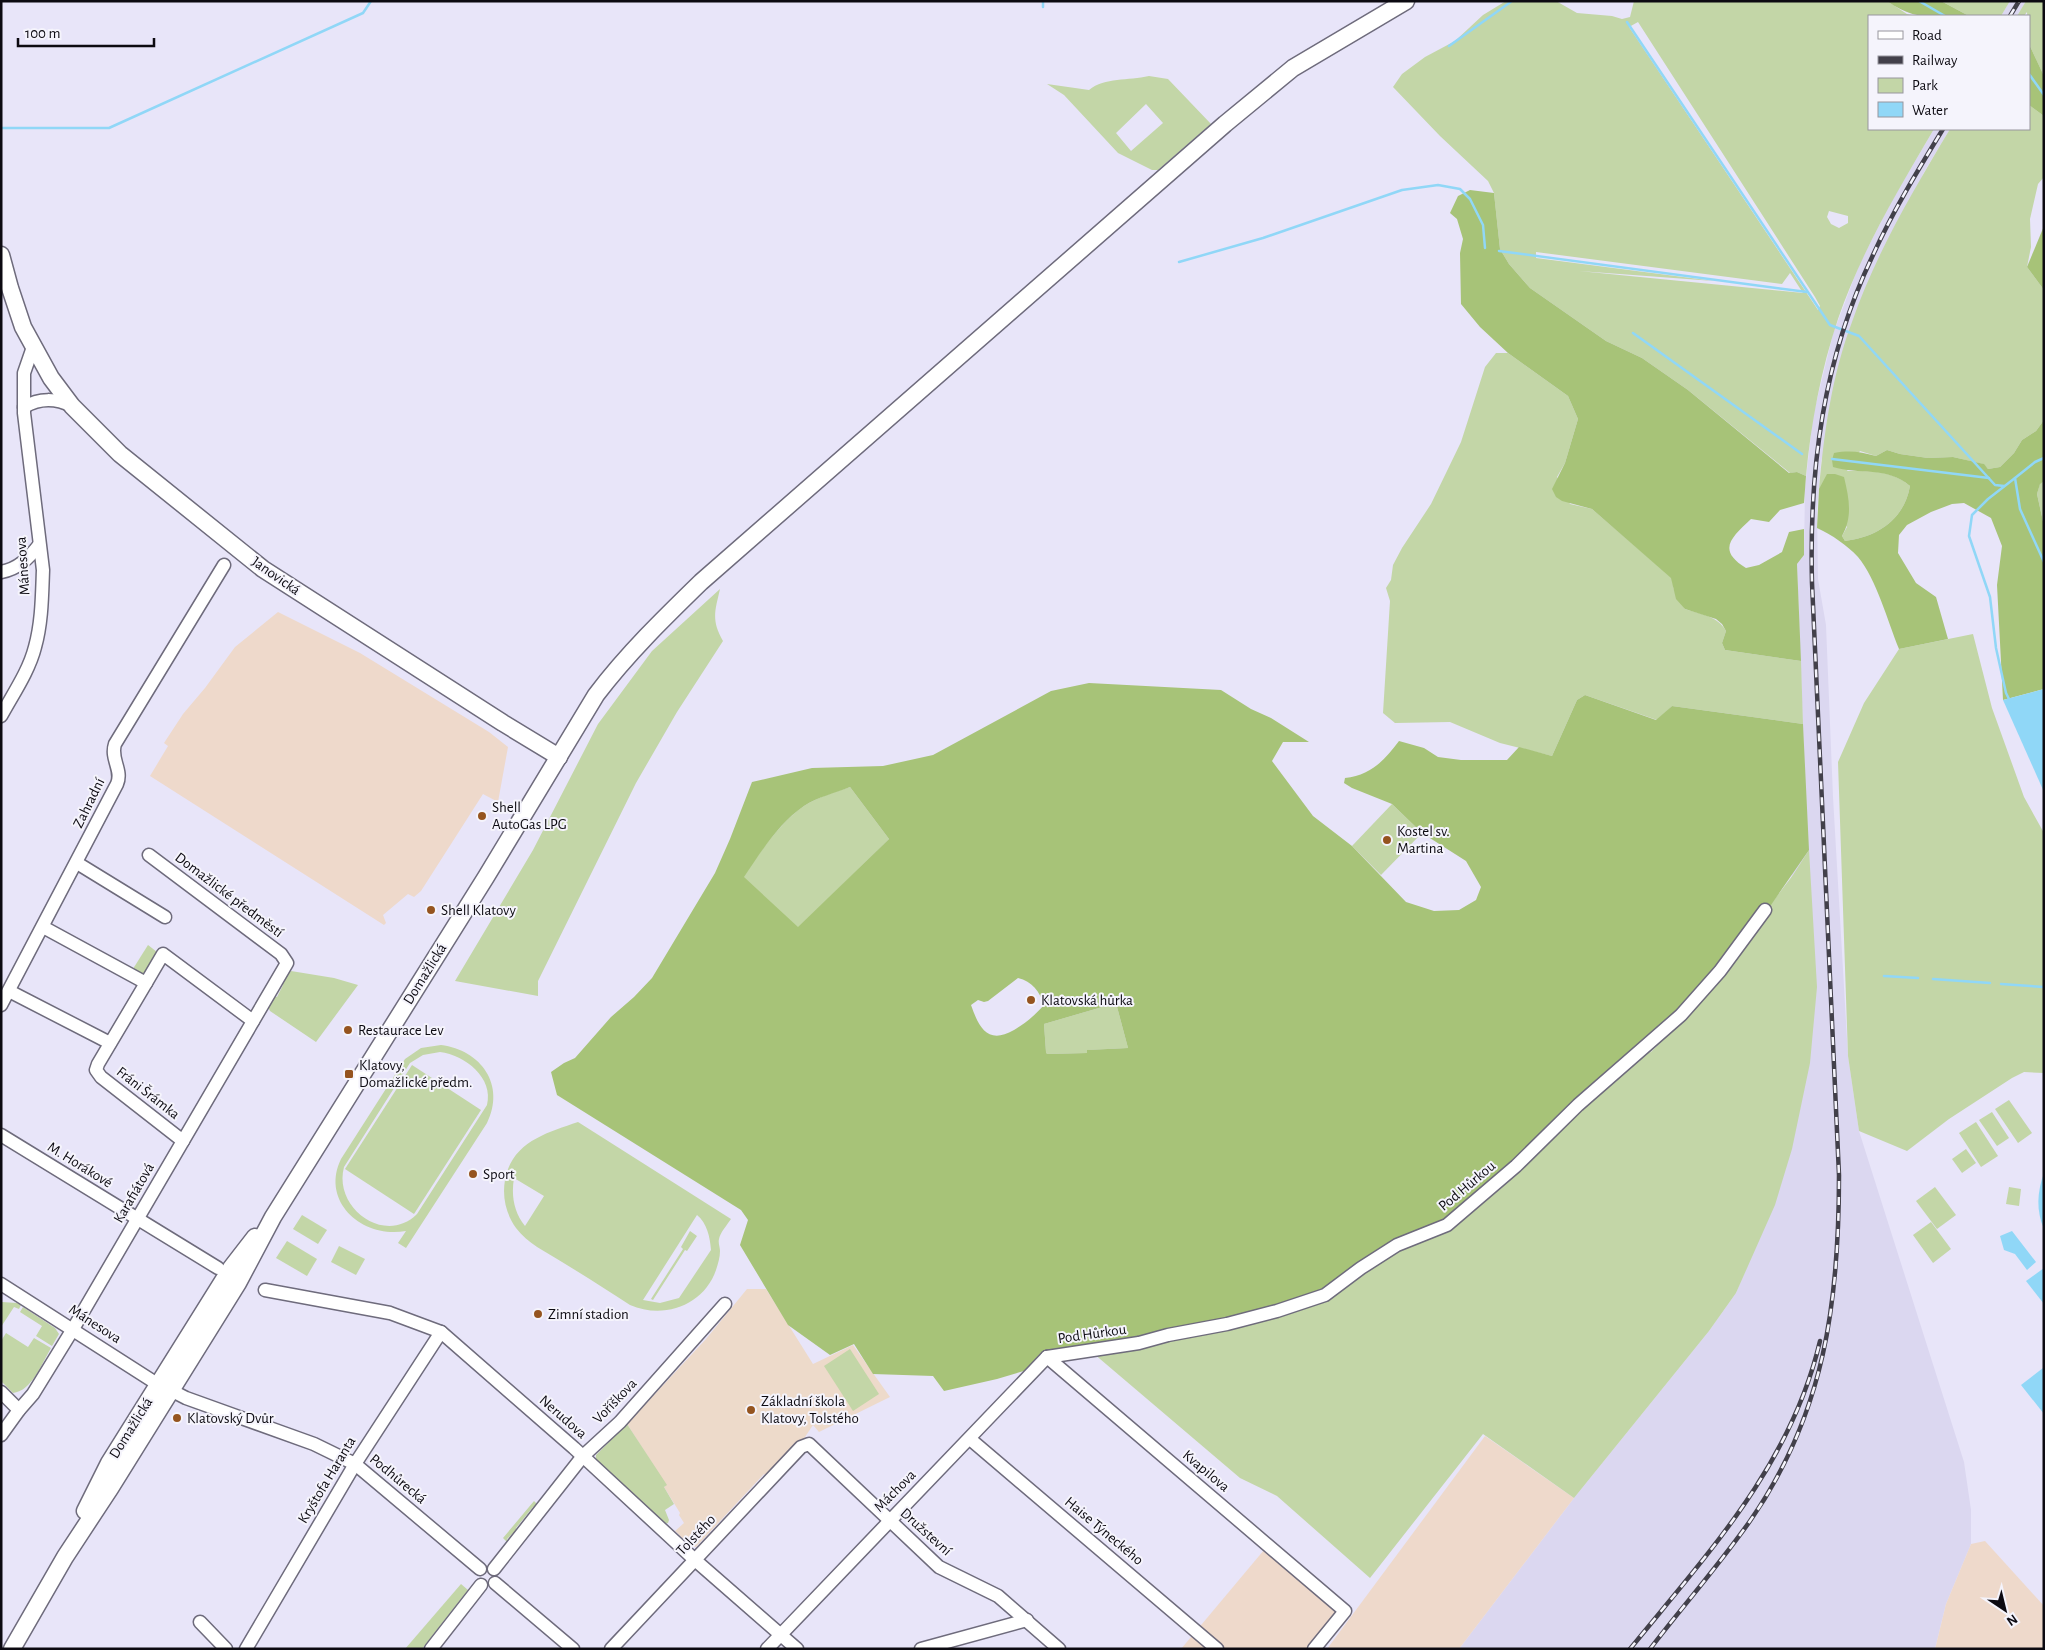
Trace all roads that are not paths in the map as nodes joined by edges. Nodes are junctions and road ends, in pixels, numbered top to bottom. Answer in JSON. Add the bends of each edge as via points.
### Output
{"nodes":[{"id":1,"x":1406,"y":1,"type":"edge"},
{"id":2,"x":1,"y":256,"type":"edge"},
{"id":3,"x":33,"y":348,"type":"junction"},
{"id":4,"x":24,"y":406,"type":"junction"},
{"id":5,"x":72,"y":406,"type":"junction"},
{"id":6,"x":39,"y":545,"type":"junction"},
{"id":7,"x":224,"y":565,"type":"dead end"},
{"id":8,"x":1,"y":572,"type":"edge"},
{"id":9,"x":1,"y":716,"type":"edge"},
{"id":10,"x":559,"y":757,"type":"junction"},
{"id":11,"x":149,"y":855,"type":"dead end"},
{"id":12,"x":76,"y":863,"type":"junction"},
{"id":13,"x":1765,"y":910,"type":"dead end"},
{"id":14,"x":165,"y":917,"type":"dead end"},
{"id":15,"x":43,"y":927,"type":"junction"},
{"id":16,"x":287,"y":963,"type":"joint"},
{"id":17,"x":146,"y":983,"type":"junction"},
{"id":18,"x":8,"y":991,"type":"junction"},
{"id":19,"x":1,"y":1005,"type":"edge"},
{"id":20,"x":254,"y":1021,"type":"junction"},
{"id":21,"x":110,"y":1043,"type":"junction"},
{"id":22,"x":1,"y":1135,"type":"edge"},
{"id":23,"x":183,"y":1141,"type":"junction"},
{"id":24,"x":137,"y":1220,"type":"junction"},
{"id":25,"x":218,"y":1268,"type":"dead end"},
{"id":26,"x":1,"y":1284,"type":"edge"},
{"id":27,"x":265,"y":1290,"type":"dead end"},
{"id":28,"x":724,"y":1304,"type":"dead end"},
{"id":29,"x":74,"y":1329,"type":"junction"},
{"id":30,"x":441,"y":1332,"type":"junction"},
{"id":31,"x":1047,"y":1357,"type":"junction"},
{"id":32,"x":165,"y":1387,"type":"junction"},
{"id":33,"x":1,"y":1392,"type":"edge"},
{"id":34,"x":19,"y":1410,"type":"junction"},
{"id":35,"x":1,"y":1435,"type":"edge"},
{"id":36,"x":970,"y":1439,"type":"junction"},
{"id":37,"x":805,"y":1444,"type":"joint"},
{"id":38,"x":583,"y":1456,"type":"junction"},
{"id":39,"x":355,"y":1464,"type":"junction"},
{"id":40,"x":889,"y":1520,"type":"junction"},
{"id":41,"x":695,"y":1560,"type":"junction"},
{"id":42,"x":480,"y":1569,"type":"junction"},
{"id":43,"x":494,"y":1569,"type":"junction"},
{"id":44,"x":495,"y":1583,"type":"junction"},
{"id":45,"x":481,"y":1584,"type":"junction"},
{"id":46,"x":1026,"y":1620,"type":"junction"},
{"id":47,"x":200,"y":1622,"type":"dead end"},
{"id":48,"x":781,"y":1635,"type":"junction"},
{"id":49,"x":4,"y":1649,"type":"edge"},
{"id":50,"x":12,"y":1649,"type":"edge"},
{"id":51,"x":226,"y":1649,"type":"edge"},
{"id":52,"x":246,"y":1649,"type":"edge"},
{"id":53,"x":431,"y":1649,"type":"edge"},
{"id":54,"x":573,"y":1649,"type":"edge"},
{"id":55,"x":612,"y":1649,"type":"edge"},
{"id":56,"x":767,"y":1649,"type":"edge"},
{"id":57,"x":797,"y":1649,"type":"edge"},
{"id":58,"x":921,"y":1649,"type":"edge"},
{"id":59,"x":1059,"y":1649,"type":"edge"},
{"id":60,"x":1217,"y":1649,"type":"edge"},
{"id":61,"x":1314,"y":1649,"type":"edge"}],
"edges":[{"from":1,"to":10,"type":"main road","name":"Domažlická","via":[[1293,68],[736,551],[662,620],[610,676]]},
{"from":2,"to":3,"type":"main road","name":"Janovická","via":[[15,306]]},
{"from":3,"to":4,"type":"street","name":"Mánesova","via":[[24,373]]},
{"from":3,"to":5,"type":"main road","name":"Janovická"},
{"from":4,"to":5,"type":"street","via":[[46,400]]},
{"from":4,"to":6,"type":"street","name":"Mánesova"},
{"from":5,"to":10,"type":"main road","name":"Janovická","via":[[120,454],[263,568]]},
{"from":6,"to":8,"type":"street","via":[[18,566]]},
{"from":6,"to":9,"type":"street","name":"Mánesova","via":[[43,570],[42,596],[35,648]]},
{"from":7,"to":12,"type":"street","name":"Zahradní","via":[[115,744],[113,756],[119,781]]},
{"from":10,"to":32,"type":"main road","name":"Domažlická","via":[[273,1217],[242,1276]]},
{"from":11,"to":16,"type":"street","name":"Domažlické předměstí","via":[[281,954]]},
{"from":12,"to":14,"type":"street"},
{"from":12,"to":15,"type":"street","name":"Zahradní"},
{"from":13,"to":31,"type":"street","name":"Pod Hůrkou","via":[[1720,971],[1681,1015],[1578,1104],[1516,1166],[1447,1224],[1398,1245],[1325,1295],[1227,1324],[1168,1334],[1139,1343]]},
{"from":15,"to":17,"type":"street"},
{"from":15,"to":18,"type":"street","name":"Zahradní"},
{"from":16,"to":20,"type":"street","name":"Karafiátová"},
{"from":17,"to":20,"type":"street","via":[[159,951]]},
{"from":17,"to":21,"type":"street"},
{"from":18,"to":19,"type":"street","name":"Zahradní"},
{"from":18,"to":21,"type":"street"},
{"from":20,"to":23,"type":"street","name":"Karafiátová"},
{"from":21,"to":23,"type":"street","name":"Fráni Šrámka","via":[[98,1064],[98,1074]]},
{"from":22,"to":24,"type":"street","name":"M. Horákové"},
{"from":23,"to":24,"type":"street","name":"Karafiátová"},
{"from":24,"to":25,"type":"street","name":"M. Horákové"},
{"from":24,"to":29,"type":"street","name":"Karafiátová"},
{"from":26,"to":29,"type":"street","name":"Mánesova"},
{"from":27,"to":30,"type":"street","name":"Nerudova","via":[[390,1313]]},
{"from":28,"to":38,"type":"street","name":"Voříškova","via":[[620,1422]]},
{"from":29,"to":32,"type":"street","name":"Mánesova"},
{"from":29,"to":34,"type":"street","name":"Karafiátová","via":[[34,1394]]},
{"from":30,"to":38,"type":"street","name":"Nerudova"},
{"from":30,"to":39,"type":"street","name":"Kryštofa Haranta"},
{"from":31,"to":36,"type":"street","name":"Máchova"},
{"from":31,"to":61,"type":"street","name":"Kvapilova","via":[[1345,1611]]},
{"from":32,"to":39,"type":"street","name":"Podhůrecká","via":[[186,1398],[314,1444]]},
{"from":32,"to":49,"type":"main road","name":"Domažlická","via":[[109,1463],[90,1502]]},
{"from":32,"to":50,"type":"main road","name":"Domažlická"},
{"from":33,"to":34,"type":"street"},
{"from":34,"to":35,"type":"street","name":"Karafiátová"},
{"from":36,"to":40,"type":"street","name":"Máchova"},
{"from":36,"to":60,"type":"street","name":"Haise Týneckého"},
{"from":37,"to":40,"type":"street","name":"Družstevní","via":[[809,1444]]},
{"from":37,"to":41,"type":"street","name":"Tolstého"},
{"from":38,"to":41,"type":"street","name":"Nerudova"},
{"from":38,"to":43,"type":"street","name":"Voříškova"},
{"from":39,"to":42,"type":"street","name":"Podhůrecká"},
{"from":39,"to":52,"type":"street","name":"Kryštofa Haranta"},
{"from":40,"to":46,"type":"street","name":"Družstevní","via":[[938,1567],[998,1596]]},
{"from":40,"to":48,"type":"street","name":"Máchova"},
{"from":41,"to":48,"type":"street","name":"Nerudova"},
{"from":41,"to":55,"type":"street","name":"Tolstého"},
{"from":42,"to":43,"type":"street","via":[[486,1566]]},
{"from":42,"to":45,"type":"street","via":[[477,1577]]},
{"from":43,"to":44,"type":"street","via":[[497,1575]]},
{"from":44,"to":45,"type":"street","via":[[490,1586]]},
{"from":44,"to":54,"type":"street"},
{"from":45,"to":53,"type":"street"},
{"from":46,"to":58,"type":"street"},
{"from":46,"to":59,"type":"street","name":"Družstevní"},
{"from":47,"to":51,"type":"street"},
{"from":48,"to":56,"type":"street","name":"Máchova"},
{"from":48,"to":57,"type":"street","name":"Nerudova"}]}
